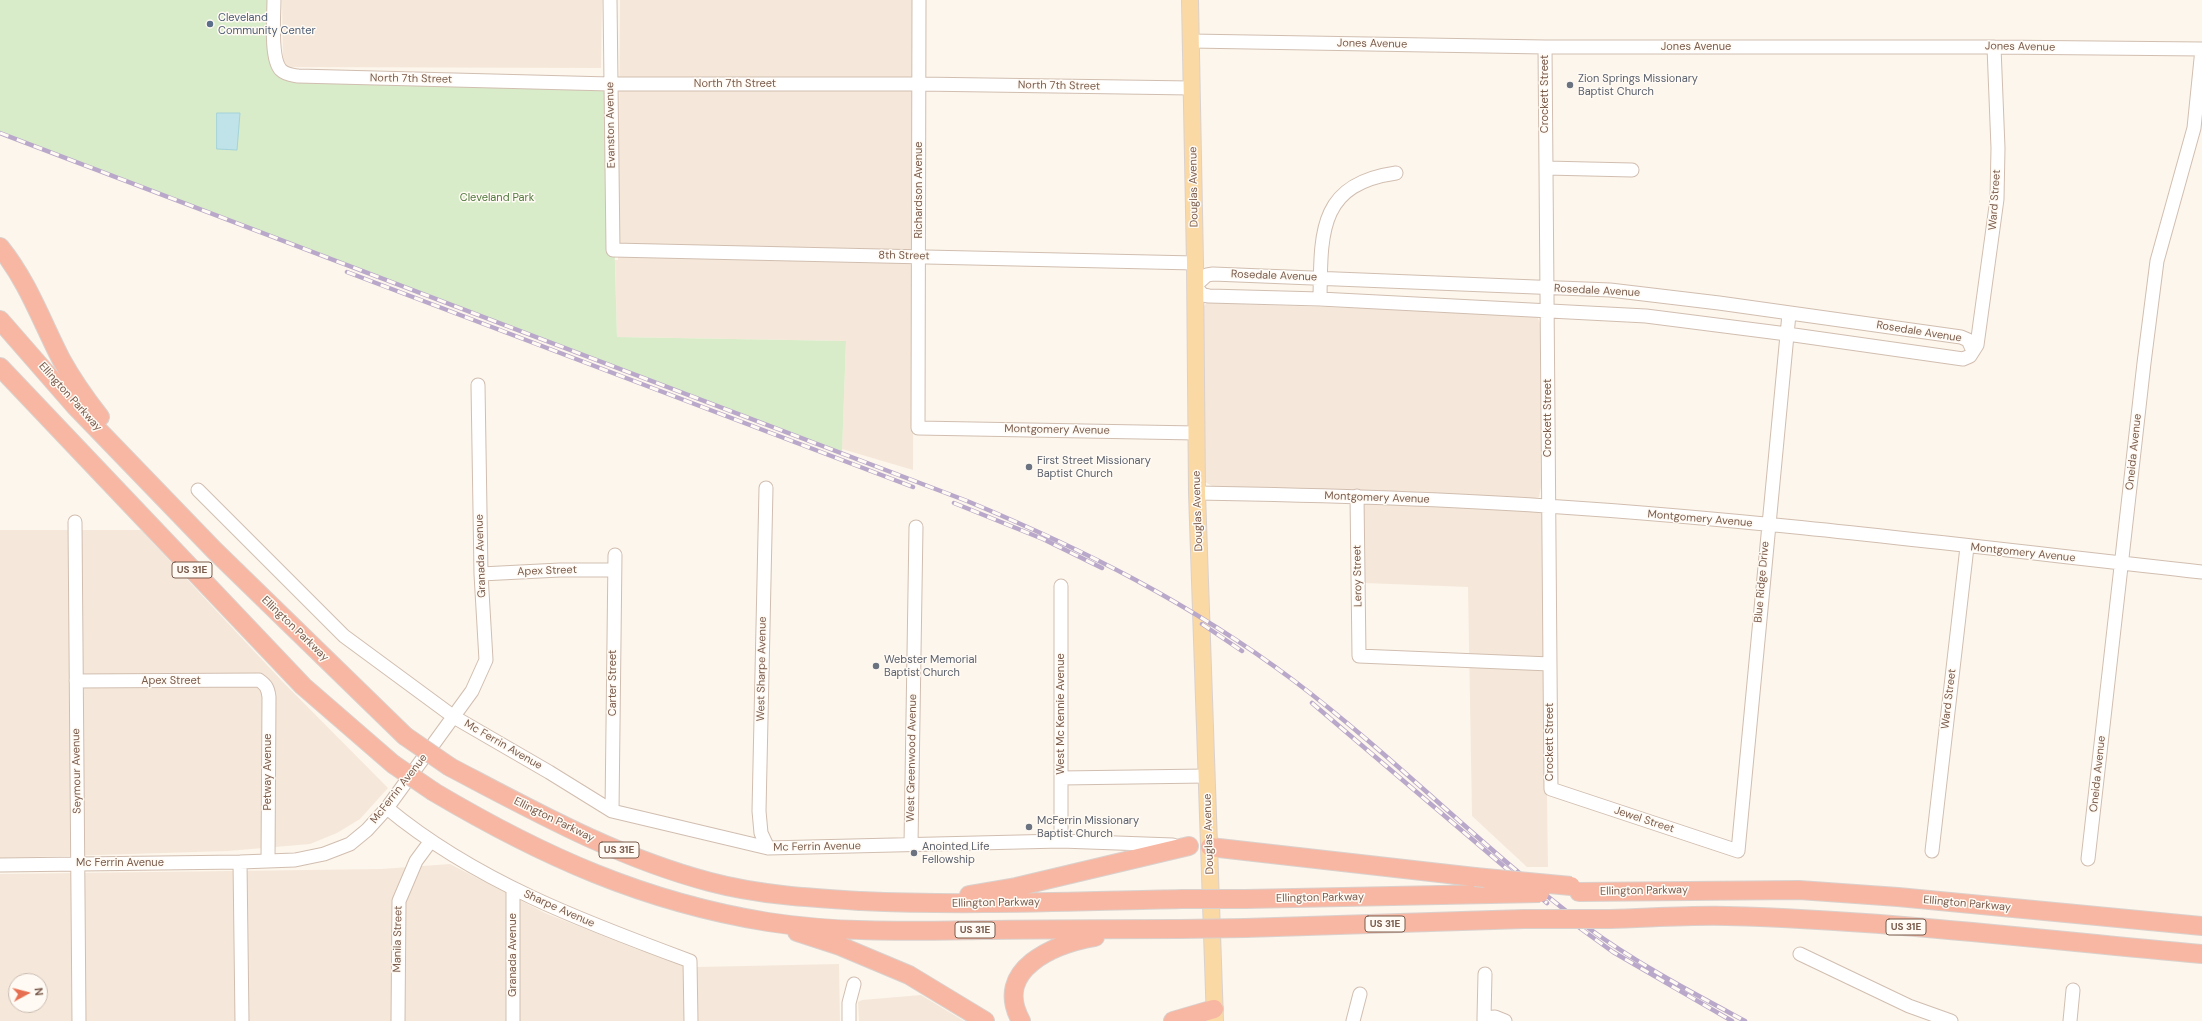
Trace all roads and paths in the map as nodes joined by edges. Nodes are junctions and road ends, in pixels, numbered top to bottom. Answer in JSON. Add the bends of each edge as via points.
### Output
{"nodes":[{"id":1,"x":274,"y":0,"type":"edge"},
{"id":2,"x":610,"y":0,"type":"edge"},
{"id":3,"x":919,"y":0,"type":"edge"},
{"id":4,"x":1190,"y":0,"type":"edge"},
{"id":5,"x":1191,"y":41,"type":"junction"},
{"id":6,"x":1545,"y":47,"type":"junction"},
{"id":7,"x":1994,"y":47,"type":"junction"},
{"id":8,"x":2202,"y":50,"type":"edge"},
{"id":9,"x":610,"y":84,"type":"junction"},
{"id":10,"x":919,"y":84,"type":"junction"},
{"id":11,"x":1191,"y":88,"type":"junction"},
{"id":12,"x":1546,"y":168,"type":"junction"},
{"id":13,"x":1632,"y":170,"type":"dead end"},
{"id":14,"x":1396,"y":173,"type":"dead end"},
{"id":15,"x":0,"y":247,"type":"edge"},
{"id":16,"x":612,"y":250,"type":"joint"},
{"id":17,"x":919,"y":257,"type":"junction"},
{"id":18,"x":1196,"y":263,"type":"junction"},
{"id":19,"x":1320,"y":277,"type":"junction"},
{"id":20,"x":1196,"y":286,"type":"junction"},
{"id":21,"x":1548,"y":288,"type":"junction"},
{"id":22,"x":1320,"y":298,"type":"junction"},
{"id":23,"x":1548,"y":311,"type":"junction"},
{"id":24,"x":1789,"y":314,"type":"junction"},
{"id":25,"x":0,"y":320,"type":"edge"},
{"id":26,"x":1787,"y":334,"type":"junction"},
{"id":27,"x":1973,"y":351,"type":"junction"},
{"id":28,"x":0,"y":367,"type":"edge"},
{"id":29,"x":0,"y":380,"type":"edge"},
{"id":30,"x":478,"y":385,"type":"dead end"},
{"id":31,"x":918,"y":428,"type":"joint"},
{"id":32,"x":58,"y":430,"type":"junction"},
{"id":33,"x":1196,"y":433,"type":"junction"},
{"id":34,"x":142,"y":474,"type":"junction"},
{"id":35,"x":766,"y":488,"type":"dead end"},
{"id":36,"x":198,"y":490,"type":"dead end"},
{"id":37,"x":1197,"y":493,"type":"junction"},
{"id":38,"x":1357,"y":496,"type":"junction"},
{"id":39,"x":1548,"y":506,"type":"junction"},
{"id":40,"x":75,"y":522,"type":"dead end"},
{"id":41,"x":1767,"y":525,"type":"junction"},
{"id":42,"x":916,"y":527,"type":"dead end"},
{"id":43,"x":1967,"y":546,"type":"junction"},
{"id":44,"x":615,"y":555,"type":"dead end"},
{"id":45,"x":2121,"y":564,"type":"junction"},
{"id":46,"x":614,"y":570,"type":"junction"},
{"id":47,"x":2202,"y":572,"type":"edge"},
{"id":48,"x":481,"y":574,"type":"junction"},
{"id":49,"x":1061,"y":586,"type":"dead end"},
{"id":50,"x":1550,"y":664,"type":"junction"},
{"id":51,"x":76,"y":681,"type":"junction"},
{"id":52,"x":265,"y":684,"type":"joint"},
{"id":53,"x":454,"y":717,"type":"junction"},
{"id":54,"x":1206,"y":776,"type":"junction"},
{"id":55,"x":1061,"y":778,"type":"junction"},
{"id":56,"x":1551,"y":789,"type":"joint"},
{"id":57,"x":387,"y":808,"type":"junction"},
{"id":58,"x":612,"y":812,"type":"junction"},
{"id":59,"x":1061,"y":841,"type":"junction"},
{"id":60,"x":430,"y":842,"type":"junction"},
{"id":61,"x":910,"y":844,"type":"junction"},
{"id":62,"x":1188,"y":846,"type":"junction"},
{"id":63,"x":1210,"y":847,"type":"junction"},
{"id":64,"x":768,"y":848,"type":"junction"},
{"id":65,"x":1738,"y":851,"type":"joint"},
{"id":66,"x":1932,"y":851,"type":"dead end"},
{"id":67,"x":2088,"y":859,"type":"dead end"},
{"id":68,"x":240,"y":862,"type":"junction"},
{"id":69,"x":268,"y":862,"type":"junction"},
{"id":70,"x":78,"y":863,"type":"junction"},
{"id":71,"x":0,"y":865,"type":"edge"},
{"id":72,"x":513,"y":889,"type":"junction"},
{"id":73,"x":1575,"y":889,"type":"junction"},
{"id":74,"x":921,"y":904,"type":"junction"},
{"id":75,"x":770,"y":922,"type":"junction"},
{"id":76,"x":2202,"y":926,"type":"edge"},
{"id":77,"x":1151,"y":929,"type":"junction"},
{"id":78,"x":1800,"y":954,"type":"dead end"},
{"id":79,"x":2202,"y":954,"type":"edge"},
{"id":80,"x":1485,"y":974,"type":"dead end"},
{"id":81,"x":854,"y":984,"type":"dead end"},
{"id":82,"x":2073,"y":990,"type":"dead end"},
{"id":83,"x":1360,"y":994,"type":"dead end"},
{"id":84,"x":1214,"y":1018,"type":"edge"},
{"id":85,"x":1492,"y":1019,"type":"edge"},
{"id":86,"x":79,"y":1021,"type":"edge"},
{"id":87,"x":242,"y":1021,"type":"edge"},
{"id":88,"x":398,"y":1021,"type":"edge"},
{"id":89,"x":513,"y":1021,"type":"edge"},
{"id":90,"x":691,"y":1021,"type":"edge"},
{"id":91,"x":849,"y":1021,"type":"edge"},
{"id":92,"x":985,"y":1021,"type":"edge"},
{"id":93,"x":1021,"y":1021,"type":"edge"},
{"id":94,"x":1173,"y":1021,"type":"edge"},
{"id":95,"x":1353,"y":1021,"type":"edge"},
{"id":96,"x":1951,"y":1021,"type":"edge"},
{"id":97,"x":2070,"y":1021,"type":"edge"}],
"edges":[{"from":1,"to":9,"type":"street","name":"North 7th Street","via":[[274,59],[280,69],[288,75]]},
{"from":2,"to":9,"type":"street","name":"Evanston Avenue"},
{"from":3,"to":10,"type":"street","name":"Richardson Avenue"},
{"from":4,"to":5,"type":"main road","name":"Douglas Avenue"},
{"from":5,"to":6,"type":"street","name":"Jones Avenue"},
{"from":5,"to":11,"type":"main road","name":"Douglas Avenue"},
{"from":6,"to":7,"type":"street","name":"Jones Avenue"},
{"from":6,"to":12,"type":"street","name":"Crockett Street"},
{"from":7,"to":8,"type":"street","name":"Jones Avenue"},
{"from":7,"to":27,"type":"street","name":"Ward Street","via":[[1998,148],[1997,200],[1979,336]]},
{"from":8,"to":45,"type":"street","name":"Oneida Avenue","via":[[2194,128],[2157,261]]},
{"from":9,"to":10,"type":"street","name":"North 7th Street"},
{"from":9,"to":16,"type":"street","name":"Evanston Avenue"},
{"from":10,"to":11,"type":"street","name":"North 7th Street"},
{"from":10,"to":17,"type":"street","name":"Richardson Avenue"},
{"from":11,"to":18,"type":"main road","name":"Douglas Avenue"},
{"from":12,"to":13,"type":"street"},
{"from":12,"to":21,"type":"street","name":"Crockett Street"},
{"from":14,"to":19,"type":"street","via":[[1364,180],[1345,192],[1334,205],[1325,225]]},
{"from":15,"to":34,"type":"highway","via":[[12,262],[37,306],[62,359],[86,400]]},
{"from":16,"to":17,"type":"street","name":"8th Street"},
{"from":17,"to":18,"type":"street","name":"8th Street"},
{"from":17,"to":31,"type":"street","name":"Richardson Avenue"},
{"from":18,"to":20,"type":"main road","name":"Douglas Avenue"},
{"from":19,"to":20,"type":"street","name":"Rosedale Avenue","via":[[1213,274],[1207,275]]},
{"from":19,"to":21,"type":"street","name":"Rosedale Avenue"},
{"from":19,"to":22,"type":"street"},
{"from":20,"to":22,"type":"street","name":"Rosedale Avenue","via":[[1203,295],[1209,296]]},
{"from":20,"to":33,"type":"main road","name":"Douglas Avenue"},
{"from":21,"to":23,"type":"street","name":"Crockett Street"},
{"from":21,"to":24,"type":"street","name":"Rosedale Avenue","via":[[1657,295]]},
{"from":22,"to":23,"type":"street","name":"Rosedale Avenue"},
{"from":23,"to":26,"type":"street","name":"Rosedale Avenue","via":[[1646,316]]},
{"from":23,"to":39,"type":"street","name":"Crockett Street"},
{"from":24,"to":26,"type":"street","name":"Blue Ridge Drive"},
{"from":24,"to":27,"type":"street","name":"Rosedale Avenue","via":[[1961,337],[1968,340]]},
{"from":25,"to":34,"type":"highway","name":"Ellington Parkway","number":"US 31E","via":[[75,406]]},
{"from":26,"to":27,"type":"street","name":"Rosedale Avenue","via":[[1959,360],[1970,356]]},
{"from":26,"to":41,"type":"street","name":"Blue Ridge Drive"},
{"from":28,"to":32,"type":"highway","number":"US 31E"},
{"from":29,"to":32,"type":"highway"},
{"from":30,"to":48,"type":"street","name":"Granada Avenue"},
{"from":31,"to":33,"type":"street","name":"Montgomery Avenue"},
{"from":32,"to":75,"type":"highway","number":"US 31E","bridge":true,"via":[[303,686],[393,764],[434,792],[524,843],[581,869],[657,896],[720,913]]},
{"from":33,"to":37,"type":"main road","name":"Douglas Avenue"},
{"from":34,"to":74,"type":"highway","name":"Ellington Parkway","number":"US 31E","bridge":true,"via":[[214,550],[405,736],[450,767],[554,822],[654,865],[712,883],[800,897]]},
{"from":35,"to":64,"type":"street","name":"West Sharpe Avenue","via":[[759,811],[761,833]]},
{"from":36,"to":53,"type":"street","name":"Mc Ferrin Avenue","via":[[344,636]]},
{"from":37,"to":38,"type":"street","name":"Montgomery Avenue"},
{"from":37,"to":54,"type":"main road","name":"Douglas Avenue"},
{"from":38,"to":39,"type":"street","name":"Montgomery Avenue"},
{"from":38,"to":50,"type":"street","name":"Leroy Street","via":[[1359,656]]},
{"from":39,"to":41,"type":"street","name":"Montgomery Avenue"},
{"from":39,"to":50,"type":"street","name":"Crockett Street"},
{"from":40,"to":51,"type":"street","name":"Seymour Avenue"},
{"from":41,"to":43,"type":"street","name":"Montgomery Avenue"},
{"from":41,"to":65,"type":"street","name":"Blue Ridge Drive"},
{"from":42,"to":61,"type":"street","name":"West Greenwood Avenue"},
{"from":43,"to":45,"type":"street","name":"Montgomery Avenue"},
{"from":43,"to":66,"type":"street","name":"Ward Street"},
{"from":44,"to":46,"type":"street","name":"Carter Street"},
{"from":45,"to":47,"type":"street","name":"Montgomery Avenue"},
{"from":45,"to":67,"type":"street","name":"Oneida Avenue"},
{"from":46,"to":48,"type":"street","name":"Apex Street"},
{"from":46,"to":58,"type":"street","name":"Carter Street"},
{"from":48,"to":53,"type":"street","name":"Granada Avenue","via":[[486,660],[472,691]]},
{"from":49,"to":55,"type":"street","name":"West Mc Kennie Avenue"},
{"from":50,"to":56,"type":"street","name":"Crockett Street"},
{"from":51,"to":52,"type":"street","name":"Apex Street","via":[[259,680]]},
{"from":51,"to":70,"type":"street","name":"Seymour Avenue"},
{"from":52,"to":69,"type":"street","name":"Petway Avenue","via":[[269,697]]},
{"from":53,"to":57,"type":"street","name":"McFerrin Avenue"},
{"from":53,"to":58,"type":"street","name":"Mc Ferrin Avenue"},
{"from":54,"to":55,"type":"street"},
{"from":54,"to":63,"type":"main road","name":"Douglas Avenue"},
{"from":55,"to":59,"type":"street","name":"West Mc Kennie Avenue"},
{"from":56,"to":65,"type":"street","name":"Jewel Street"},
{"from":57,"to":60,"type":"street","name":"Sharpe Avenue"},
{"from":57,"to":69,"type":"street","name":"McFerrin Avenue","via":[[350,844],[324,854]]},
{"from":58,"to":64,"type":"street","name":"Mc Ferrin Avenue"},
{"from":59,"to":61,"type":"street","name":"Mc Ferrin Avenue"},
{"from":59,"to":62,"type":"street","name":"Mc Ferrin Avenue"},
{"from":60,"to":72,"type":"street","name":"Sharpe Avenue"},
{"from":60,"to":88,"type":"street","name":"Manila Street","via":[[416,861],[399,901]]},
{"from":61,"to":64,"type":"street","name":"Mc Ferrin Avenue"},
{"from":62,"to":63,"type":"main road","name":"Mc Ferrin Avenue"},
{"from":62,"to":74,"type":"highway","via":[[1016,886]]},
{"from":63,"to":73,"type":"highway","bridge":true},
{"from":63,"to":84,"type":"main road","name":"Douglas Avenue"},
{"from":68,"to":69,"type":"street","name":"McFerrin Avenue"},
{"from":68,"to":70,"type":"street","name":"Mc Ferrin Avenue"},
{"from":68,"to":87,"type":"street"},
{"from":70,"to":71,"type":"street","name":"Mc Ferrin Avenue"},
{"from":70,"to":86,"type":"street","name":"Seymour Avenue"},
{"from":72,"to":89,"type":"street","name":"Granada Avenue"},
{"from":72,"to":90,"type":"street","name":"Sharpe Avenue","via":[[601,928],[690,961]]},
{"from":73,"to":74,"type":"highway","name":"Ellington Parkway","number":"US 31E","bridge":true,"via":[[1490,894]]},
{"from":73,"to":76,"type":"highway","name":"Ellington Parkway","via":[[1799,890]]},
{"from":75,"to":77,"type":"highway","number":"US 31E","via":[[854,930]]},
{"from":75,"to":92,"type":"highway","via":[[840,946],[908,975]]},
{"from":77,"to":79,"type":"highway","number":"US 31E","bridge":true,"via":[[1726,916],[1822,920],[2007,934]]},
{"from":77,"to":93,"type":"highway","via":[[1072,941],[1048,950],[1033,960],[1021,973],[1015,986],[1013,999]]},
{"from":78,"to":96,"type":"street","via":[[1910,1006]]},
{"from":80,"to":85,"type":"street"},
{"from":81,"to":91,"type":"street","via":[[849,1003]]},
{"from":82,"to":97,"type":"street"},
{"from":83,"to":95,"type":"street"},
{"from":84,"to":94,"type":"highway"}]}
